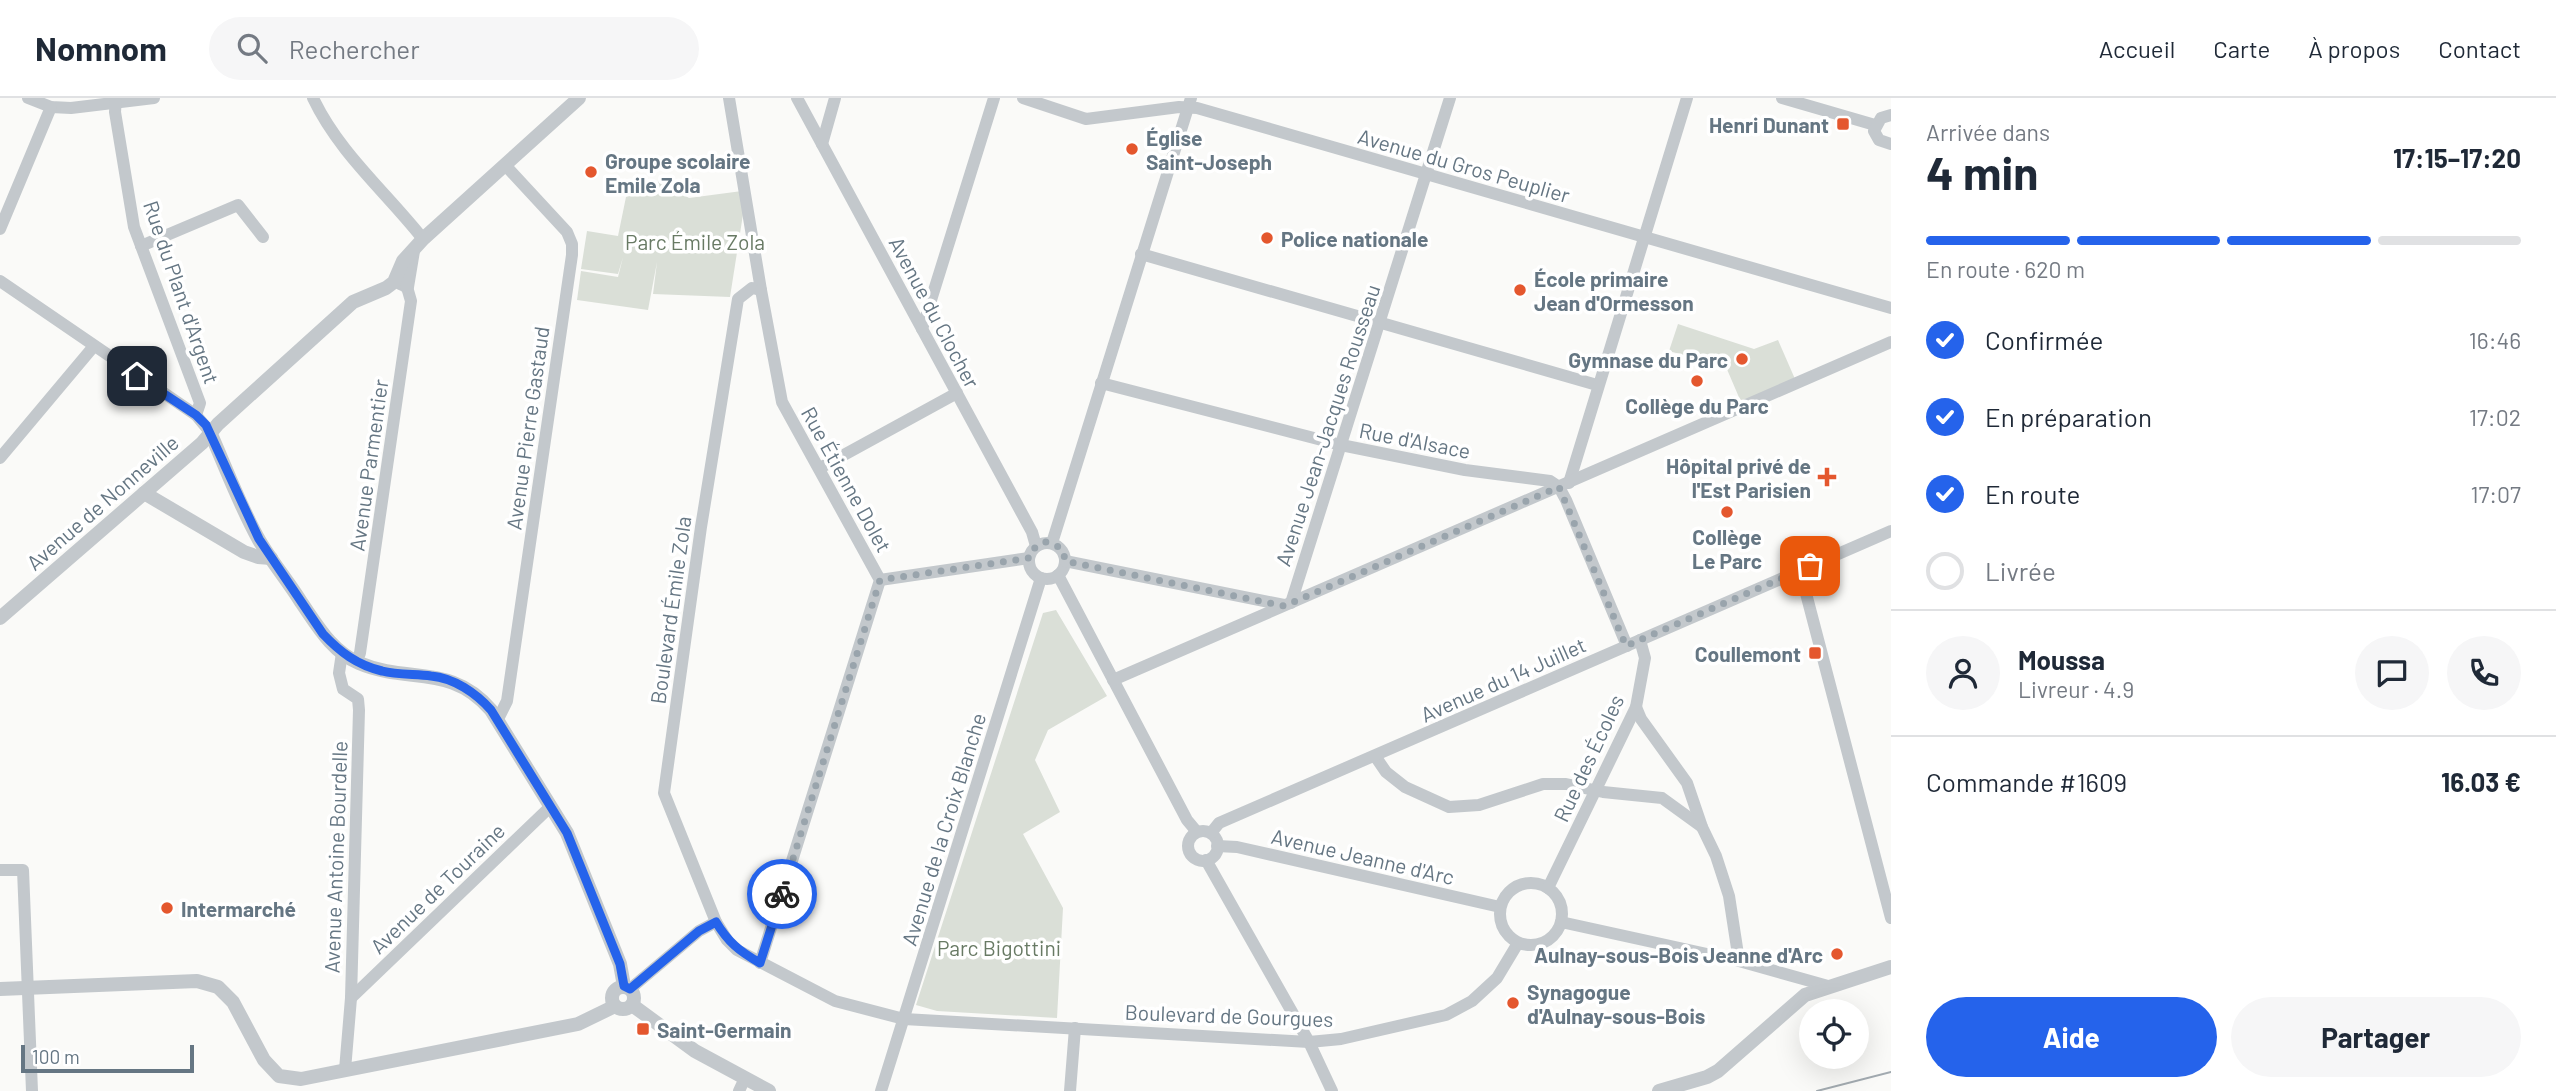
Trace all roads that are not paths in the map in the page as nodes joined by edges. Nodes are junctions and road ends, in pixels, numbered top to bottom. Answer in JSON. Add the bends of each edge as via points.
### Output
{"nodes":[{"id":1,"x":28,"y":98,"type":"edge"},
{"id":2,"x":154,"y":98,"type":"edge"},
{"id":3,"x":313,"y":98,"type":"edge"},
{"id":4,"x":579,"y":98,"type":"edge"},
{"id":5,"x":729,"y":98,"type":"edge"},
{"id":6,"x":797,"y":98,"type":"edge"},
{"id":7,"x":835,"y":98,"type":"edge"},
{"id":8,"x":994,"y":98,"type":"edge"},
{"id":9,"x":1023,"y":98,"type":"edge"},
{"id":10,"x":1450,"y":98,"type":"edge"},
{"id":11,"x":1687,"y":98,"type":"edge"},
{"id":12,"x":1782,"y":98,"type":"edge"},
{"id":13,"x":116,"y":100,"type":"edge"},
{"id":14,"x":1190,"y":103,"type":"edge"},
{"id":15,"x":51,"y":107,"type":"junction"},
{"id":16,"x":1891,"y":115,"type":"edge"},
{"id":17,"x":1875,"y":125,"type":"junction"},
{"id":18,"x":821,"y":144,"type":"junction"},
{"id":19,"x":1891,"y":144,"type":"edge"},
{"id":20,"x":505,"y":164,"type":"junction"},
{"id":21,"x":1426,"y":174,"type":"junction"},
{"id":22,"x":0,"y":229,"type":"edge"},
{"id":23,"x":1643,"y":236,"type":"junction"},
{"id":24,"x":263,"y":237,"type":"dead end"},
{"id":25,"x":418,"y":244,"type":"junction"},
{"id":26,"x":141,"y":246,"type":"junction"},
{"id":27,"x":1141,"y":254,"type":"junction"},
{"id":28,"x":0,"y":281,"type":"edge"},
{"id":29,"x":400,"y":284,"type":"junction"},
{"id":30,"x":761,"y":290,"type":"junction"},
{"id":31,"x":1891,"y":308,"type":"edge"},
{"id":32,"x":1380,"y":323,"type":"junction"},
{"id":33,"x":922,"y":329,"type":"junction"},
{"id":34,"x":1891,"y":342,"type":"edge"},
{"id":35,"x":94,"y":346,"type":"junction"},
{"id":36,"x":1101,"y":383,"type":"junction"},
{"id":37,"x":1597,"y":385,"type":"junction"},
{"id":38,"x":957,"y":393,"type":"junction"},
{"id":39,"x":196,"y":415,"type":"junction"},
{"id":40,"x":211,"y":432,"type":"junction"},
{"id":41,"x":1341,"y":445,"type":"junction"},
{"id":42,"x":0,"y":458,"type":"edge"},
{"id":43,"x":820,"y":468,"type":"junction"},
{"id":44,"x":1564,"y":485,"type":"junction"},
{"id":45,"x":144,"y":493,"type":"junction"},
{"id":46,"x":1891,"y":531,"type":"edge"},
{"id":47,"x":1052,"y":543,"type":"junction"},
{"id":48,"x":1037,"y":546,"type":"junction"},
{"id":49,"x":271,"y":558,"type":"junction"},
{"id":50,"x":1029,"y":558,"type":"junction"},
{"id":51,"x":1065,"y":561,"type":"junction"},
{"id":52,"x":1802,"y":569,"type":"junction"},
{"id":53,"x":1058,"y":575,"type":"junction"},
{"id":54,"x":1041,"y":578,"type":"junction"},
{"id":55,"x":880,"y":580,"type":"junction"},
{"id":56,"x":1288,"y":604,"type":"junction"},
{"id":57,"x":0,"y":618,"type":"edge"},
{"id":58,"x":1640,"y":640,"type":"junction"},
{"id":59,"x":1626,"y":646,"type":"junction"},
{"id":60,"x":342,"y":653,"type":"junction"},
{"id":61,"x":356,"y":662,"type":"junction"},
{"id":62,"x":1113,"y":680,"type":"junction"},
{"id":63,"x":1636,"y":707,"type":"junction"},
{"id":64,"x":498,"y":719,"type":"junction"},
{"id":65,"x":1375,"y":755,"type":"junction"},
{"id":66,"x":1594,"y":790,"type":"junction"},
{"id":67,"x":550,"y":807,"type":"junction"},
{"id":68,"x":1702,"y":827,"type":"junction"},
{"id":69,"x":1197,"y":832,"type":"junction"},
{"id":70,"x":1211,"y":833,"type":"junction"},
{"id":71,"x":1217,"y":846,"type":"junction"},
{"id":72,"x":1206,"y":860,"type":"junction"},
{"id":73,"x":0,"y":870,"type":"edge"},
{"id":74,"x":1548,"y":888,"type":"junction"},
{"id":75,"x":1500,"y":907,"type":"junction"},
{"id":76,"x":1891,"y":918,"type":"edge"},
{"id":77,"x":716,"y":922,"type":"junction"},
{"id":78,"x":1561,"y":922,"type":"junction"},
{"id":79,"x":1518,"y":943,"type":"junction"},
{"id":80,"x":1738,"y":961,"type":"junction"},
{"id":81,"x":760,"y":963,"type":"junction"},
{"id":82,"x":1891,"y":967,"type":"edge"},
{"id":83,"x":1828,"y":986,"type":"junction"},
{"id":84,"x":29,"y":988,"type":"junction"},
{"id":85,"x":627,"y":988,"type":"junction"},
{"id":86,"x":0,"y":989,"type":"edge"},
{"id":87,"x":351,"y":998,"type":"junction"},
{"id":88,"x":632,"y":1005,"type":"junction"},
{"id":89,"x":615,"y":1006,"type":"junction"},
{"id":90,"x":904,"y":1018,"type":"junction"},
{"id":91,"x":1075,"y":1028,"type":"junction"},
{"id":92,"x":1309,"y":1042,"type":"junction"},
{"id":93,"x":345,"y":1070,"type":"junction"},
{"id":94,"x":742,"y":1084,"type":"edge"},
{"id":95,"x":32,"y":1091,"type":"edge"},
{"id":96,"x":769,"y":1091,"type":"edge"},
{"id":97,"x":881,"y":1091,"type":"edge"},
{"id":98,"x":1070,"y":1091,"type":"edge"},
{"id":99,"x":1332,"y":1091,"type":"edge"},
{"id":100,"x":1659,"y":1091,"type":"edge"}],
"edges":[{"from":1,"to":15,"type":"street"},
{"from":2,"to":13,"type":"street"},
{"from":3,"to":25,"type":"street","via":[[339,141]]},
{"from":4,"to":20,"type":"street"},
{"from":5,"to":30,"type":"street"},
{"from":6,"to":18,"type":"street","name":"Avenue du Clocher"},
{"from":7,"to":18,"type":"street"},
{"from":8,"to":33,"type":"street"},
{"from":9,"to":14,"type":"street","name":"Avenue du Gros Peuplier","via":[[1086,119]]},
{"from":10,"to":21,"type":"street","name":"Avenue Jean-Jacques Rousseau"},
{"from":11,"to":23,"type":"street"},
{"from":12,"to":17,"type":"street"},
{"from":13,"to":15,"type":"street"},
{"from":13,"to":26,"type":"street","name":"Rue du Plant d'Argent","via":[[128,194]]},
{"from":14,"to":21,"type":"street","name":"Avenue du Gros Peuplier"},
{"from":14,"to":27,"type":"street"},
{"from":15,"to":22,"type":"street"},
{"from":16,"to":17,"type":"street"},
{"from":17,"to":19,"type":"street","via":[[1879,140]]},
{"from":18,"to":33,"type":"street","name":"Avenue du Clocher"},
{"from":20,"to":25,"type":"street"},
{"from":20,"to":64,"type":"street","name":"Avenue Pierre Gastaud","via":[[567,232],[572,255],[507,701]]},
{"from":21,"to":23,"type":"street","name":"Avenue du Gros Peuplier"},
{"from":21,"to":32,"type":"street","name":"Avenue Jean-Jacques Rousseau"},
{"from":23,"to":31,"type":"street","name":"Avenue du Gros Peuplier"},
{"from":23,"to":37,"type":"street"},
{"from":24,"to":26,"type":"street","via":[[238,205]]},
{"from":25,"to":29,"type":"street","via":[[403,261]]},
{"from":26,"to":39,"type":"street","name":"Rue du Plant d'Argent","via":[[200,403]]},
{"from":27,"to":32,"type":"street"},
{"from":27,"to":36,"type":"street"},
{"from":28,"to":35,"type":"street"},
{"from":29,"to":40,"type":"street","name":"Avenue de Nonneville","via":[[353,302]]},
{"from":29,"to":61,"type":"street","name":"Avenue Parmentier","via":[[411,301]]},
{"from":30,"to":43,"type":"street","name":"Rue Étienne Dolet","via":[[782,402]]},
{"from":30,"to":77,"type":"street","name":"Boulevard Émile Zola","via":[[752,288],[738,299],[664,793]]},
{"from":32,"to":37,"type":"street"},
{"from":32,"to":41,"type":"street","name":"Avenue Jean-Jacques Rousseau"},
{"from":33,"to":38,"type":"street","name":"Avenue du Clocher"},
{"from":34,"to":44,"type":"street"},
{"from":35,"to":39,"type":"street"},
{"from":35,"to":42,"type":"street"},
{"from":36,"to":41,"type":"street","name":"Rue d'Alsace"},
{"from":36,"to":47,"type":"street"},
{"from":37,"to":44,"type":"street"},
{"from":38,"to":43,"type":"street"},
{"from":38,"to":48,"type":"street","name":"Avenue du Clocher"},
{"from":39,"to":40,"type":"street"},
{"from":40,"to":45,"type":"street","name":"Avenue de Nonneville"},
{"from":40,"to":49,"type":"street"},
{"from":41,"to":44,"type":"street","name":"Rue d'Alsace"},
{"from":41,"to":56,"type":"street","name":"Avenue Jean-Jacques Rousseau"},
{"from":43,"to":55,"type":"street","name":"Rue Étienne Dolet"},
{"from":44,"to":56,"type":"street"},
{"from":44,"to":59,"type":"street"},
{"from":45,"to":49,"type":"street","via":[[244,552]]},
{"from":45,"to":57,"type":"street","name":"Avenue de Nonneville"},
{"from":46,"to":52,"type":"street","name":"Avenue du 14 Juillet"},
{"from":47,"to":48,"type":"street"},
{"from":47,"to":51,"type":"street","via":[[1062,550]]},
{"from":48,"to":50,"type":"street"},
{"from":49,"to":60,"type":"street","via":[[323,634]]},
{"from":50,"to":54,"type":"street","via":[[1032,570]]},
{"from":50,"to":55,"type":"street"},
{"from":51,"to":53,"type":"street"},
{"from":51,"to":56,"type":"street"},
{"from":52,"to":58,"type":"street","name":"Avenue du 14 Juillet"},
{"from":52,"to":76,"type":"street"},
{"from":53,"to":54,"type":"street"},
{"from":53,"to":62,"type":"street"},
{"from":54,"to":90,"type":"street","name":"Avenue de la Croix Blanche"},
{"from":55,"to":81,"type":"street","name":"Rue Étienne Dolet"},
{"from":56,"to":62,"type":"street"},
{"from":58,"to":59,"type":"street","name":"Avenue du 14 Juillet"},
{"from":58,"to":63,"type":"street","name":"Rue des Écoles","via":[[1645,658]]},
{"from":59,"to":65,"type":"street","name":"Avenue du 14 Juillet"},
{"from":60,"to":61,"type":"street"},
{"from":60,"to":87,"type":"street","name":"Avenue Antoine Bourdelle","via":[[342,689],[358,699],[359,710]]},
{"from":61,"to":64,"type":"street","via":[[459,684]]},
{"from":62,"to":69,"type":"street"},
{"from":63,"to":66,"type":"street","name":"Rue des Écoles"},
{"from":63,"to":68,"type":"street","via":[[1687,783]]},
{"from":64,"to":67,"type":"street"},
{"from":65,"to":66,"type":"street","via":[[1386,772],[1405,787],[1449,807],[1479,805],[1544,784]]},
{"from":65,"to":70,"type":"street","name":"Avenue du 14 Juillet","via":[[1219,822]]},
{"from":66,"to":68,"type":"street","via":[[1662,798]]},
{"from":66,"to":74,"type":"street","name":"Rue des Écoles"},
{"from":67,"to":85,"type":"street","via":[[567,833]]},
{"from":67,"to":87,"type":"street","name":"Avenue de Touraine"},
{"from":68,"to":80,"type":"street","via":[[1728,896]]},
{"from":69,"to":70,"type":"street"},
{"from":69,"to":72,"type":"street","via":[[1188,848],[1196,859]]},
{"from":70,"to":71,"type":"street"},
{"from":71,"to":72,"type":"street"},
{"from":71,"to":75,"type":"street","name":"Avenue Jeanne d'Arc"},
{"from":72,"to":92,"type":"street"},
{"from":73,"to":84,"type":"street","via":[[23,870]]},
{"from":74,"to":75,"type":"street","via":[[1519,885],[1510,890]]},
{"from":74,"to":78,"type":"street","via":[[1560,902]]},
{"from":75,"to":79,"type":"street","via":[[1501,924]]},
{"from":77,"to":81,"type":"street","name":"Boulevard Émile Zola","via":[[737,950]]},
{"from":77,"to":85,"type":"street"},
{"from":78,"to":79,"type":"street","via":[[1549,939]]},
{"from":78,"to":80,"type":"street"},
{"from":79,"to":92,"type":"street","name":"Boulevard de Gourgues","via":[[1497,978],[1472,1001],[1447,1015]]},
{"from":80,"to":83,"type":"street"},
{"from":81,"to":90,"type":"street","name":"Boulevard Émile Zola","via":[[835,1001]]},
{"from":82,"to":83,"type":"street"},
{"from":83,"to":100,"type":"street","via":[[1792,1005],[1713,1075]]},
{"from":84,"to":86,"type":"street"},
{"from":84,"to":93,"type":"street","via":[[197,981],[218,987],[233,1002],[264,1060],[279,1076],[301,1079]]},
{"from":84,"to":95,"type":"street"},
{"from":85,"to":88,"type":"street","via":[[634,995]]},
{"from":85,"to":89,"type":"street","via":[[613,993]]},
{"from":87,"to":93,"type":"street","name":"Avenue Antoine Bourdelle"},
{"from":88,"to":89,"type":"street"},
{"from":88,"to":94,"type":"street"},
{"from":89,"to":93,"type":"street","via":[[578,1024]]},
{"from":90,"to":91,"type":"street","name":"Boulevard de Gourgues"},
{"from":90,"to":97,"type":"street","name":"Avenue de la Croix Blanche"},
{"from":91,"to":92,"type":"street","name":"Boulevard de Gourgues"},
{"from":91,"to":98,"type":"street"},
{"from":92,"to":99,"type":"street"},
{"from":94,"to":96,"type":"street"}]}
